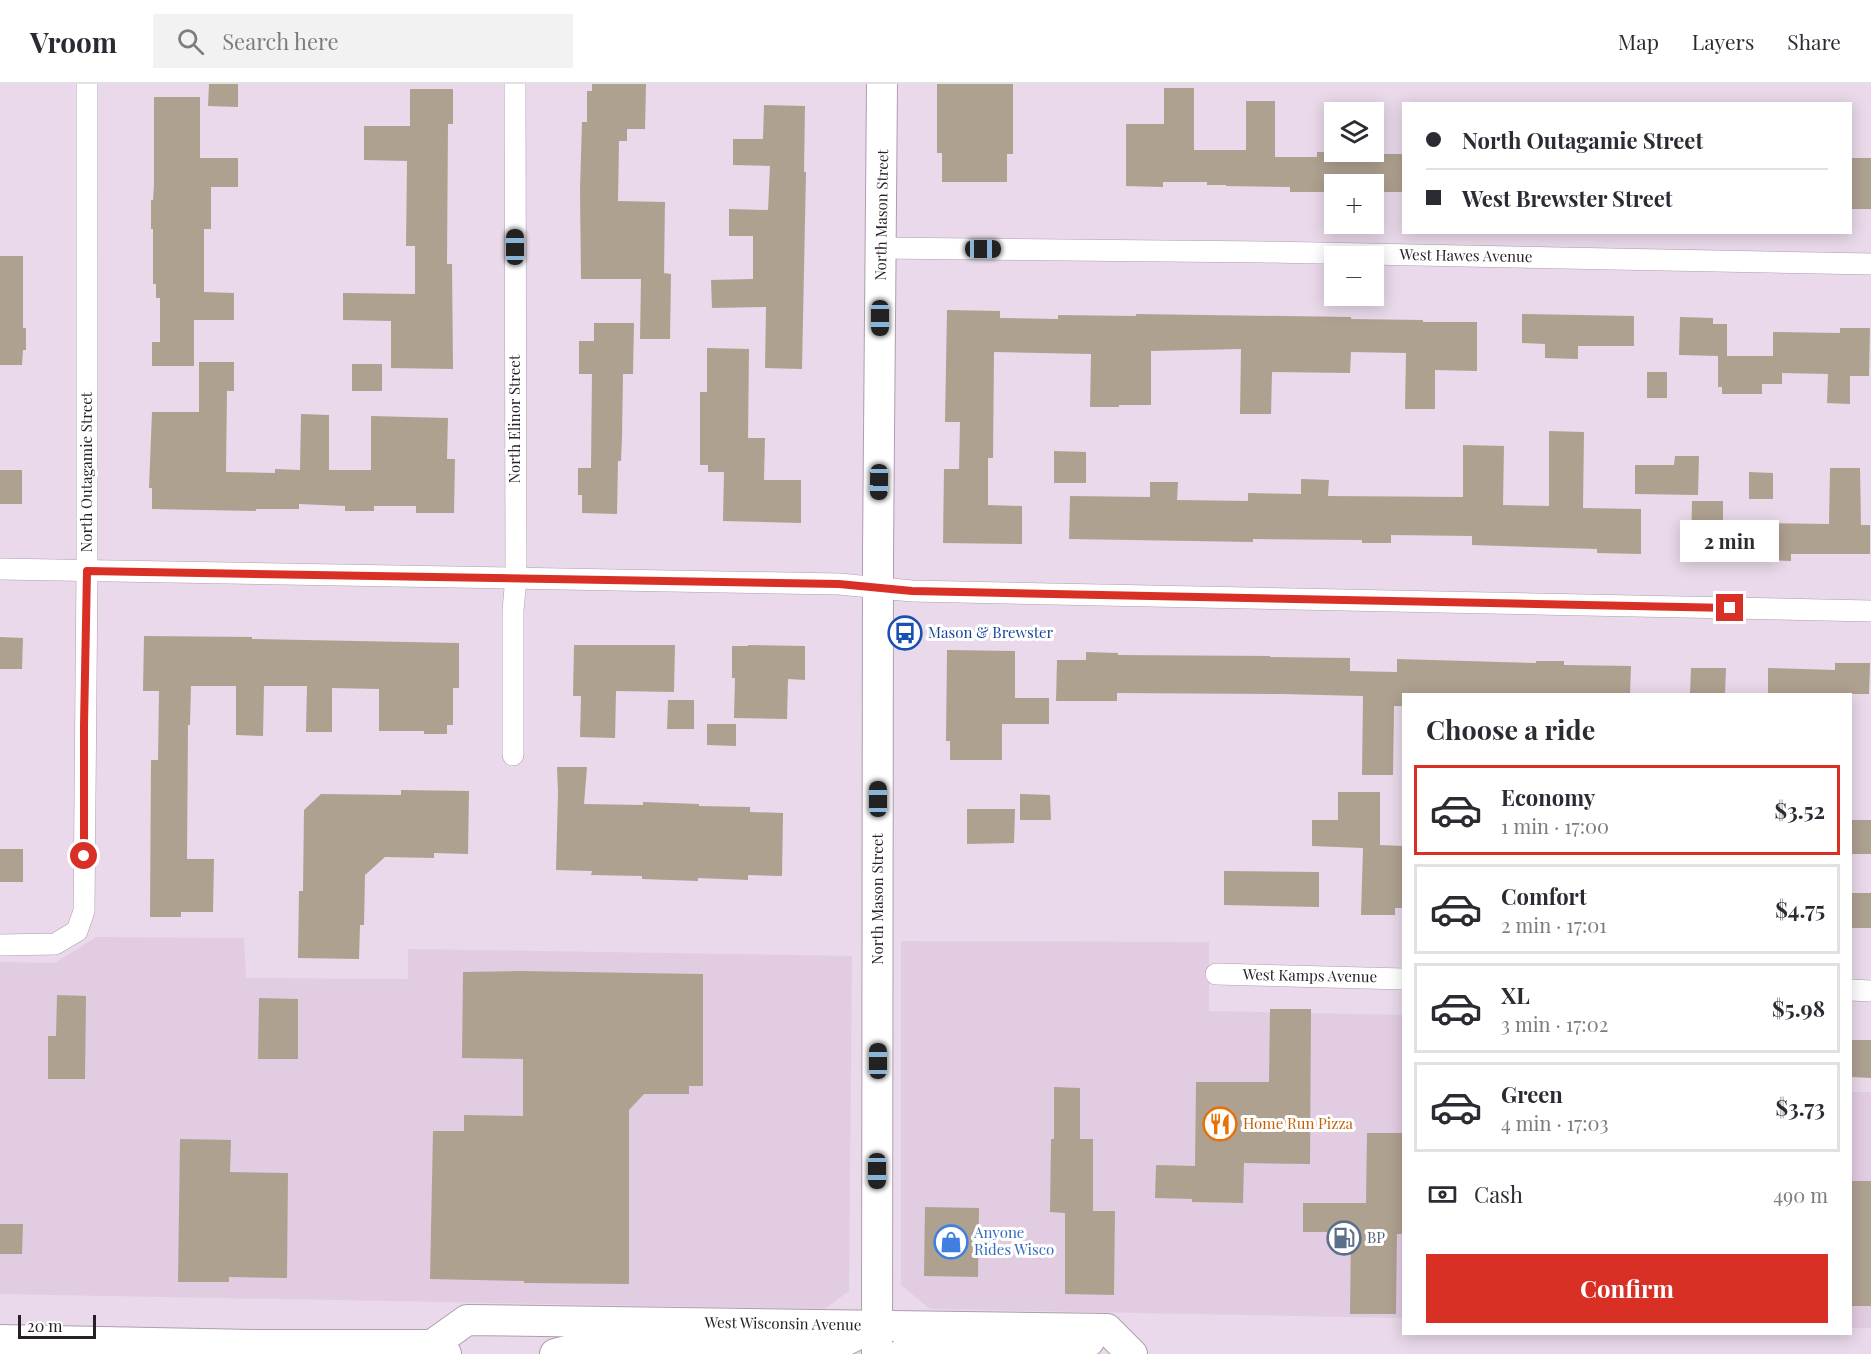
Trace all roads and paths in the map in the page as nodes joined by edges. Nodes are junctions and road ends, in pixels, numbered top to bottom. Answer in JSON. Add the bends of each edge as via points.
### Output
{"nodes":[{"id":1,"x":87,"y":84,"type":"edge"},
{"id":2,"x":515,"y":84,"type":"edge"},
{"id":3,"x":882,"y":84,"type":"edge"},
{"id":4,"x":881,"y":248,"type":"junction"},
{"id":5,"x":1871,"y":264,"type":"edge"},
{"id":6,"x":0,"y":569,"type":"edge"},
{"id":7,"x":87,"y":571,"type":"junction"},
{"id":8,"x":516,"y":578,"type":"junction"},
{"id":9,"x":878,"y":588,"type":"junction"},
{"id":10,"x":1871,"y":610,"type":"edge"},
{"id":11,"x":513,"y":754,"type":"dead end"},
{"id":12,"x":0,"y":945,"type":"edge"},
{"id":13,"x":1216,"y":974,"type":"dead end"},
{"id":14,"x":1402,"y":979,"type":"edge"},
{"id":15,"x":1852,"y":990,"type":"edge"},
{"id":16,"x":1871,"y":991,"type":"edge"},
{"id":17,"x":1107,"y":1329,"type":"junction"},
{"id":18,"x":0,"y":1340,"type":"edge"},
{"id":19,"x":877,"y":1340,"type":"edge"},
{"id":20,"x":439,"y":1349,"type":"edge"},
{"id":21,"x":555,"y":1354,"type":"edge"},
{"id":22,"x":902,"y":1354,"type":"edge"},
{"id":23,"x":1132,"y":1354,"type":"edge"}],
"edges":[{"from":1,"to":7,"type":"street","name":"North Outagamie Street"},
{"from":2,"to":8,"type":"street","name":"North Elinor Street"},
{"from":3,"to":4,"type":"main road","name":"North Mason Street"},
{"from":4,"to":5,"type":"street","name":"West Hawes Avenue"},
{"from":4,"to":9,"type":"main road","name":"North Mason Street"},
{"from":6,"to":7,"type":"street"},
{"from":7,"to":8,"type":"street"},
{"from":7,"to":12,"type":"street","name":"North Outagamie Street","via":[[85,899],[81,923],[77,931],[55,944]]},
{"from":8,"to":9,"type":"street"},
{"from":8,"to":11,"type":"street","name":"North Elinor Street"},
{"from":9,"to":10,"type":"street"},
{"from":9,"to":19,"type":"main road","name":"North Mason Street"},
{"from":13,"to":14,"type":"street","name":"West Kamps Avenue"},
{"from":15,"to":16,"type":"street"},
{"from":17,"to":19,"type":"main road","name":"West Wisconsin Avenue"},
{"from":17,"to":22,"type":"main road","via":[[1077,1349],[927,1348]]},
{"from":17,"to":23,"type":"main road"},
{"from":18,"to":20,"type":"main road","name":"West Wisconsin Avenue"},
{"from":19,"to":20,"type":"main road","name":"West Wisconsin Avenue","via":[[467,1320]]},
{"from":19,"to":21,"type":"main road","via":[[823,1346],[586,1346]]}]}
